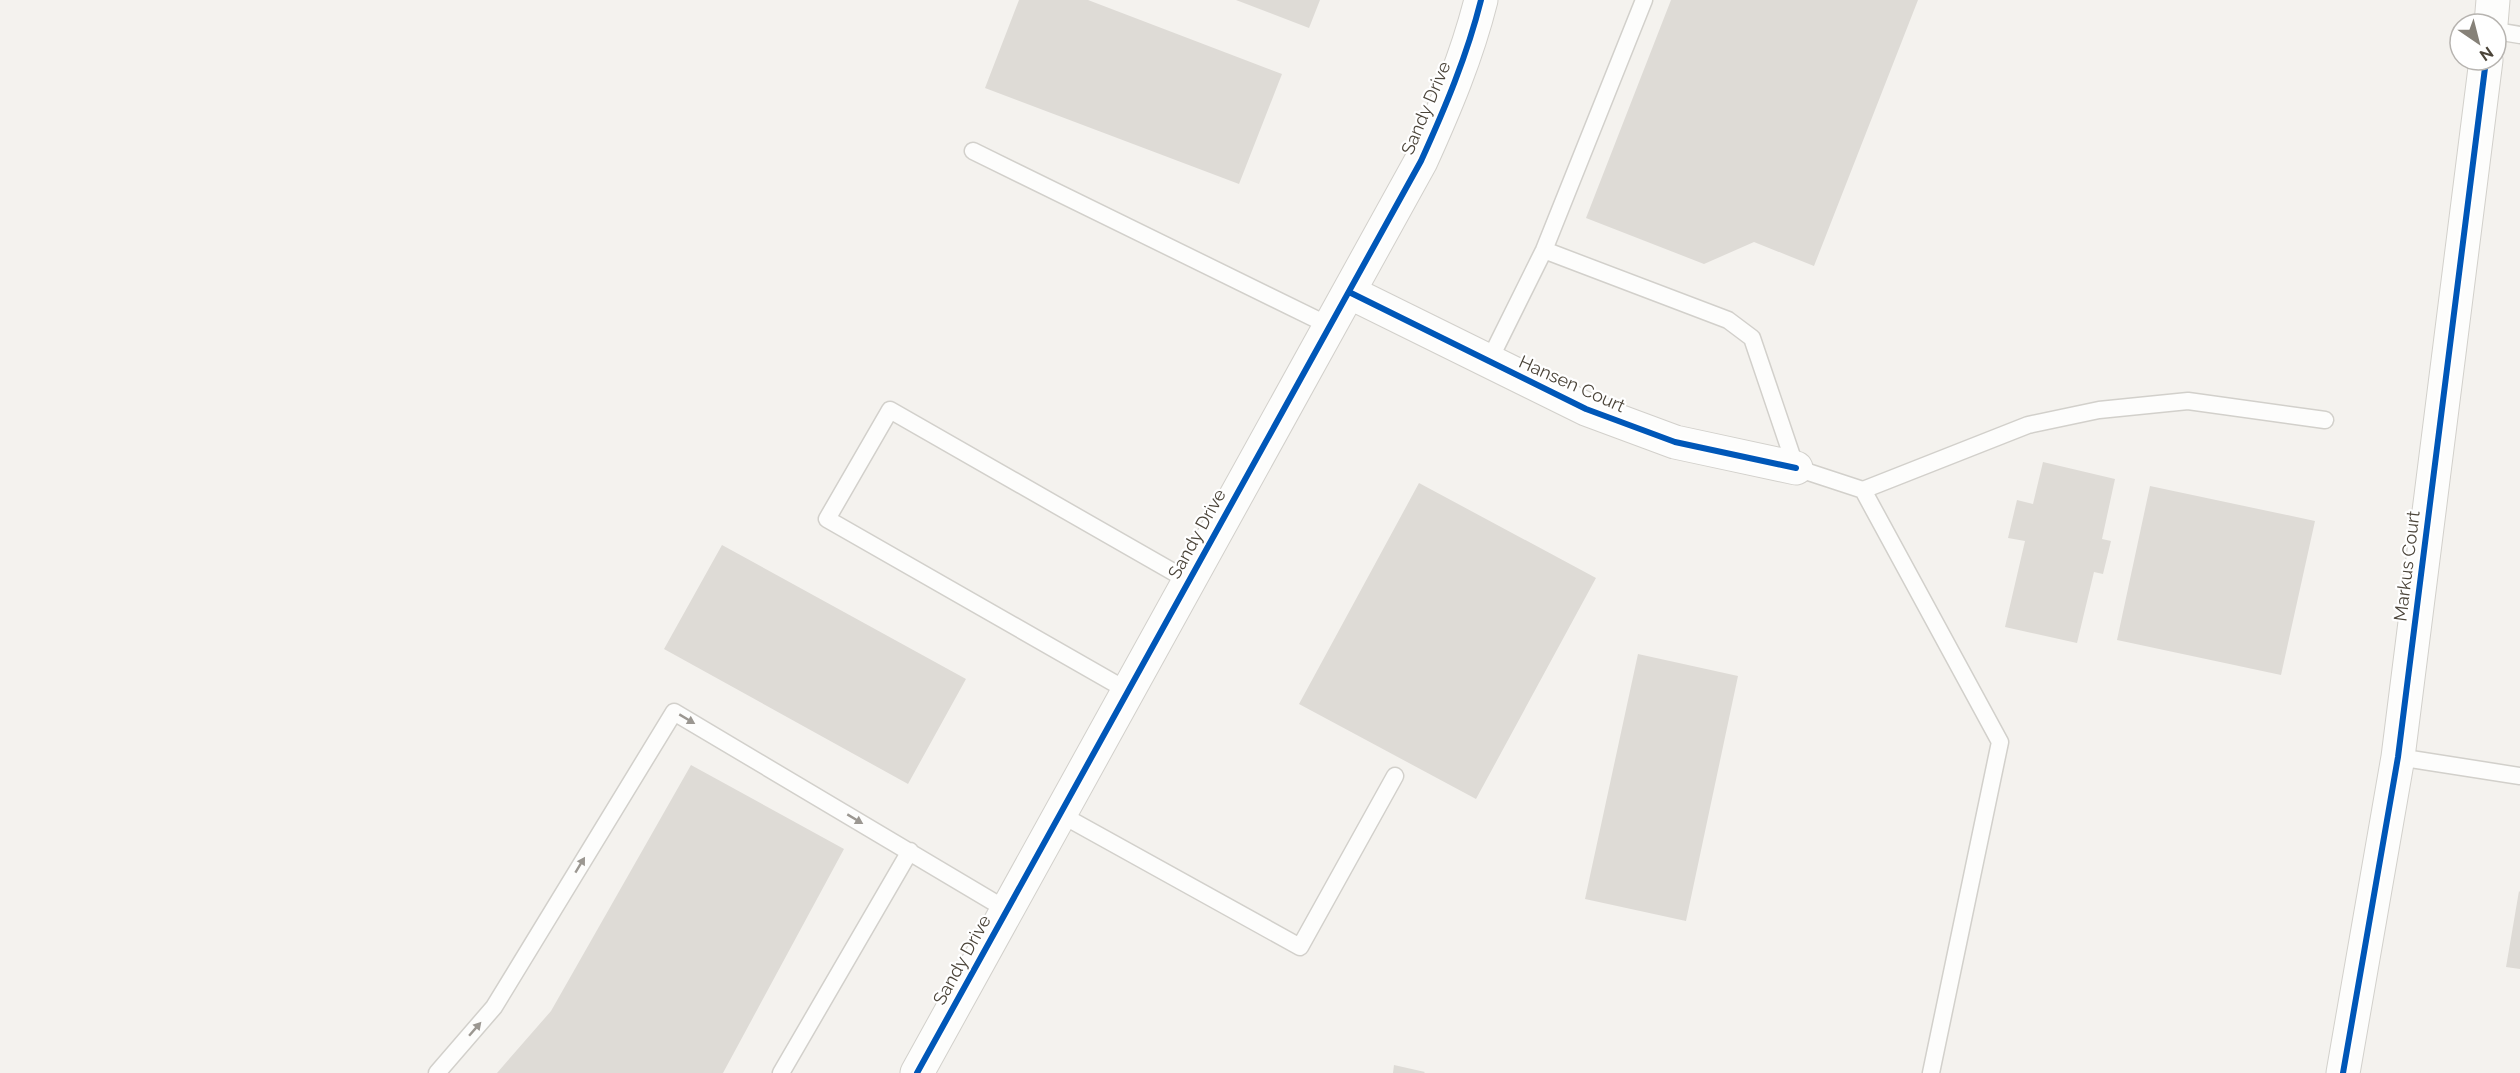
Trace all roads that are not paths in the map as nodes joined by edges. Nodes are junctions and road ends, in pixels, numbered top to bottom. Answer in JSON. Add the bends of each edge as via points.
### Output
{"nodes":[{"id":1,"x":1481,"y":0,"type":"edge"},
{"id":2,"x":1644,"y":0,"type":"edge"},
{"id":3,"x":2484,"y":72,"type":"edge"},
{"id":4,"x":974,"y":151,"type":"dead end"},
{"id":5,"x":1544,"y":249,"type":"junction"},
{"id":6,"x":1348,"y":292,"type":"junction"},
{"id":7,"x":1330,"y":326,"type":"junction"},
{"id":8,"x":1488,"y":363,"type":"junction"},
{"id":9,"x":2325,"y":420,"type":"dead end"},
{"id":10,"x":1796,"y":468,"type":"junction"},
{"id":11,"x":1863,"y":490,"type":"junction"},
{"id":12,"x":1189,"y":581,"type":"junction"},
{"id":13,"x":1128,"y":691,"type":"junction"},
{"id":14,"x":2398,"y":757,"type":"junction"},
{"id":15,"x":1395,"y":776,"type":"dead end"},
{"id":16,"x":2520,"y":776,"type":"edge"},
{"id":17,"x":1060,"y":814,"type":"junction"},
{"id":18,"x":910,"y":851,"type":"junction"},
{"id":19,"x":1007,"y":910,"type":"junction"},
{"id":20,"x":437,"y":1073,"type":"edge"},
{"id":21,"x":781,"y":1073,"type":"edge"},
{"id":22,"x":917,"y":1073,"type":"edge"},
{"id":23,"x":1931,"y":1073,"type":"edge"},
{"id":24,"x":2343,"y":1073,"type":"edge"}],
"edges":[{"from":1,"to":6,"type":"street","name":"Sandy Drive","via":[[1447,104],[1421,161]]},
{"from":2,"to":5,"type":"lane"},
{"from":3,"to":14,"type":"street","name":"Markus Court"},
{"from":4,"to":7,"type":"lane"},
{"from":5,"to":8,"type":"lane"},
{"from":5,"to":10,"type":"lane","via":[[1728,320],[1752,338]]},
{"from":6,"to":7,"type":"street","name":"Sandy Drive"},
{"from":6,"to":8,"type":"street","name":"Hansen Court"},
{"from":7,"to":12,"type":"street","name":"Sandy Drive"},
{"from":8,"to":10,"type":"street","name":"Hansen Court","via":[[1586,409],[1675,442]]},
{"from":9,"to":11,"type":"lane","via":[[2188,401],[2098,410],[2028,425]]},
{"from":10,"to":11,"type":"lane"},
{"from":11,"to":23,"type":"lane","via":[[2000,742]]},
{"from":12,"to":13,"type":"street","name":"Sandy Drive"},
{"from":12,"to":13,"type":"lane","via":[[890,410],[827,519]]},
{"from":13,"to":17,"type":"street","name":"Sandy Drive"},
{"from":14,"to":16,"type":"lane"},
{"from":14,"to":24,"type":"street","name":"Markus Court"},
{"from":15,"to":17,"type":"lane","via":[[1300,946]]},
{"from":17,"to":19,"type":"street","name":"Sandy Drive"},
{"from":18,"to":19,"type":"lane"},
{"from":20,"to":18,"type":"lane","one_way":true,"via":[[494,1007],[674,712]]},
{"from":18,"to":21,"type":"lane"},
{"from":19,"to":22,"type":"street","name":"Sandy Drive"}]}
